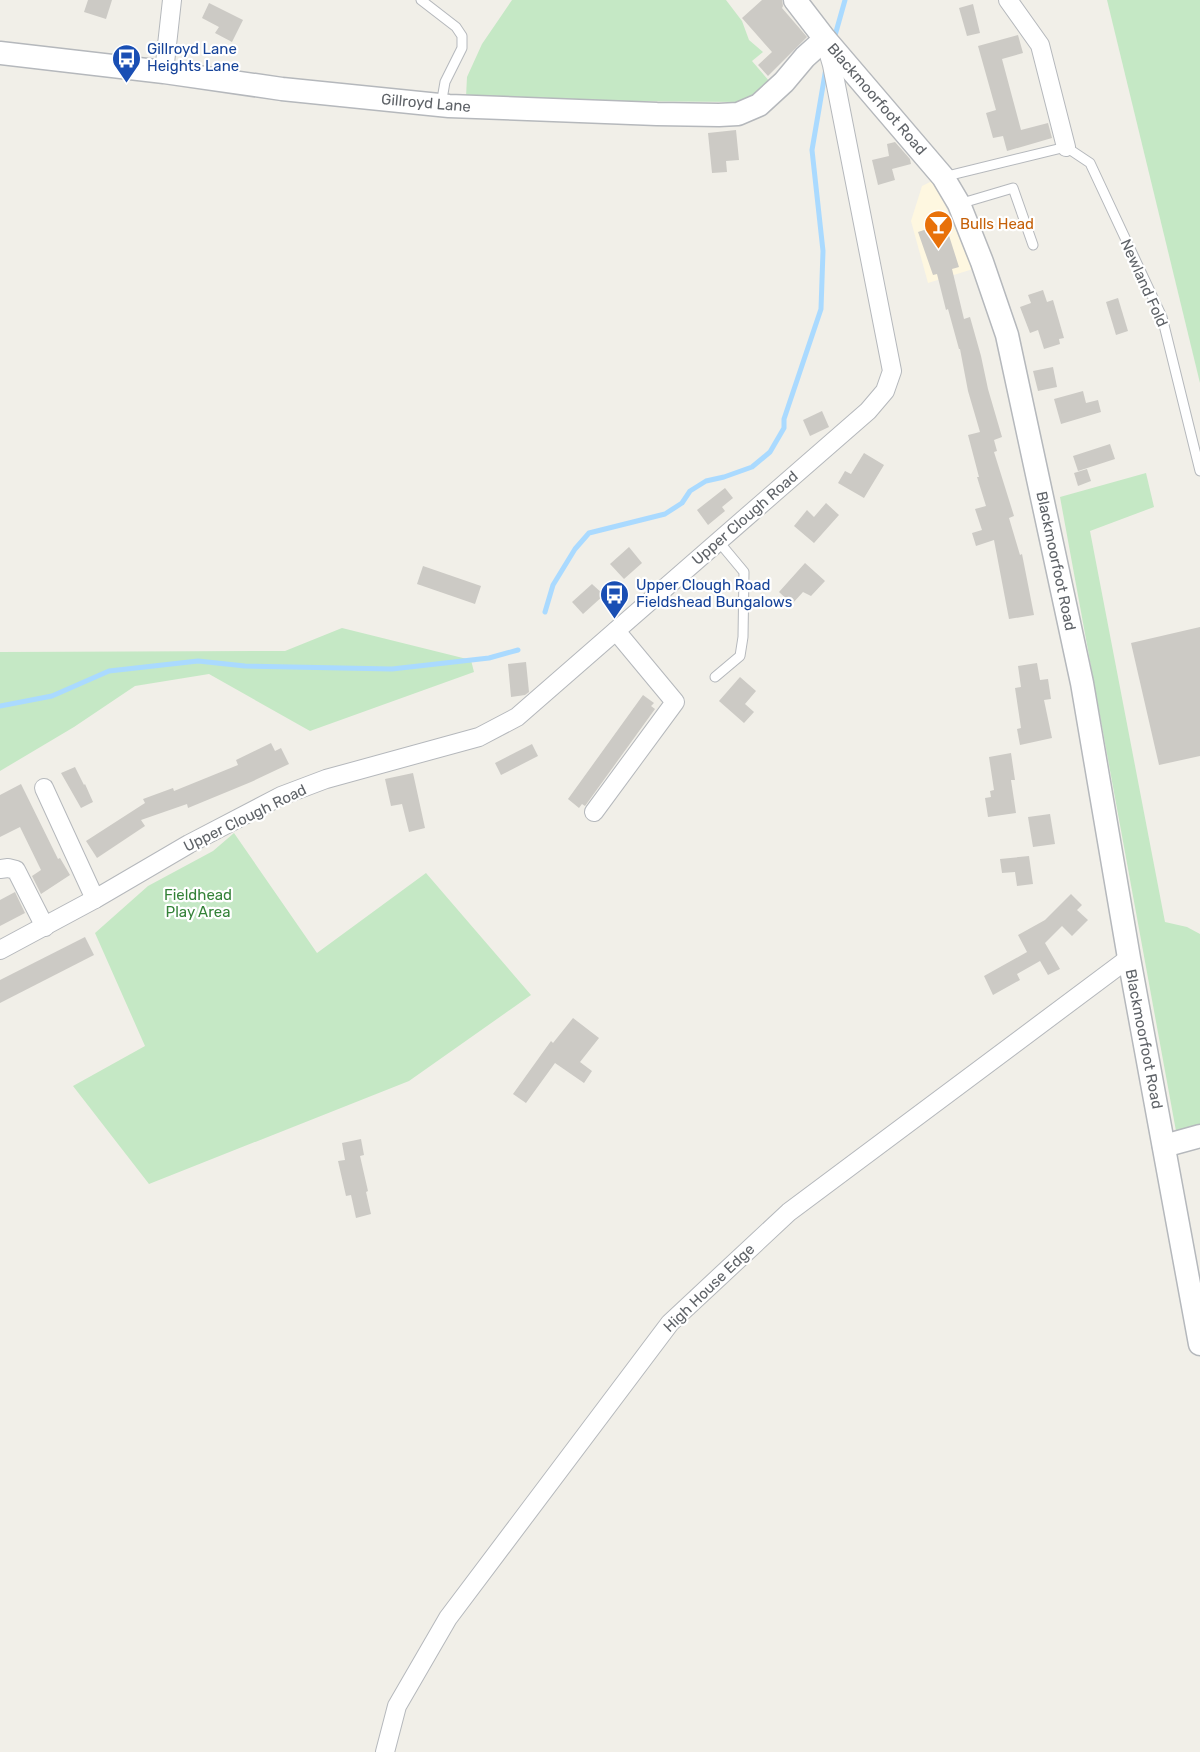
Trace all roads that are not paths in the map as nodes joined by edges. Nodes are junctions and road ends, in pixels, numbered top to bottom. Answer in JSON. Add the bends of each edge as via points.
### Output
{"nodes":[{"id":1,"x":172,"y":0,"type":"edge"},
{"id":2,"x":421,"y":0,"type":"edge"},
{"id":3,"x":795,"y":0,"type":"edge"},
{"id":4,"x":1008,"y":0,"type":"edge"},
{"id":5,"x":0,"y":53,"type":"edge"},
{"id":6,"x":832,"y":53,"type":"junction"},
{"id":7,"x":164,"y":72,"type":"junction"},
{"id":8,"x":441,"y":105,"type":"junction"},
{"id":9,"x":1066,"y":147,"type":"junction"},
{"id":10,"x":943,"y":177,"type":"junction"},
{"id":11,"x":958,"y":204,"type":"junction"},
{"id":12,"x":1033,"y":245,"type":"dead end"},
{"id":13,"x":1200,"y":471,"type":"edge"},
{"id":14,"x":718,"y":542,"type":"junction"},
{"id":15,"x":616,"y":631,"type":"junction"},
{"id":16,"x":715,"y":677,"type":"dead end"},
{"id":17,"x":44,"y":788,"type":"dead end"},
{"id":18,"x":594,"y":812,"type":"dead end"},
{"id":19,"x":0,"y":869,"type":"edge"},
{"id":20,"x":95,"y":899,"type":"junction"},
{"id":21,"x":45,"y":927,"type":"junction"},
{"id":22,"x":0,"y":950,"type":"edge"},
{"id":23,"x":1128,"y":958,"type":"junction"},
{"id":24,"x":1200,"y":1136,"type":"edge"},
{"id":25,"x":1164,"y":1146,"type":"junction"},
{"id":26,"x":1200,"y":1344,"type":"edge"},
{"id":27,"x":385,"y":1752,"type":"edge"}],
"edges":[{"from":1,"to":7,"type":"street"},
{"from":2,"to":8,"type":"lane","via":[[462,36],[462,48],[446,82]]},
{"from":3,"to":6,"type":"street","name":"Blackmoorfoot Road"},
{"from":4,"to":9,"type":"street","via":[[1040,45]]},
{"from":5,"to":7,"type":"street","name":"Gillroyd Lane"},
{"from":6,"to":8,"type":"street","name":"Gillroyd Lane","via":[[804,57],[759,105],[738,114]]},
{"from":6,"to":10,"type":"street","name":"Blackmoorfoot Road"},
{"from":6,"to":14,"type":"street","name":"Upper Clough Road","via":[[892,371],[885,391],[868,411]]},
{"from":7,"to":8,"type":"street","name":"Gillroyd Lane"},
{"from":9,"to":10,"type":"lane"},
{"from":9,"to":13,"type":"lane","name":"Newland Fold","via":[[1090,163],[1162,317]]},
{"from":10,"to":11,"type":"street","name":"Blackmoorfoot Road"},
{"from":11,"to":12,"type":"lane","via":[[1013,189]]},
{"from":11,"to":23,"type":"street","name":"Blackmoorfoot Road","via":[[1007,335],[1082,683]]},
{"from":14,"to":15,"type":"street","name":"Upper Clough Road"},
{"from":14,"to":16,"type":"lane","via":[[744,572],[743,637],[740,657]]},
{"from":15,"to":18,"type":"street","via":[[675,702]]},
{"from":15,"to":20,"type":"street","name":"Upper Clough Road","via":[[517,717],[479,737],[326,779],[281,796]]},
{"from":17,"to":20,"type":"street"},
{"from":19,"to":21,"type":"street","via":[[16,870]]},
{"from":20,"to":21,"type":"street","name":"Upper Clough Road"},
{"from":21,"to":22,"type":"street","name":"Upper Clough Road"},
{"from":23,"to":25,"type":"street","name":"Blackmoorfoot Road"},
{"from":23,"to":27,"type":"street","name":"High House Edge","via":[[789,1212],[670,1323],[448,1618],[397,1706]]},
{"from":24,"to":25,"type":"street"},
{"from":25,"to":26,"type":"street","name":"Blackmoorfoot Road"}]}
